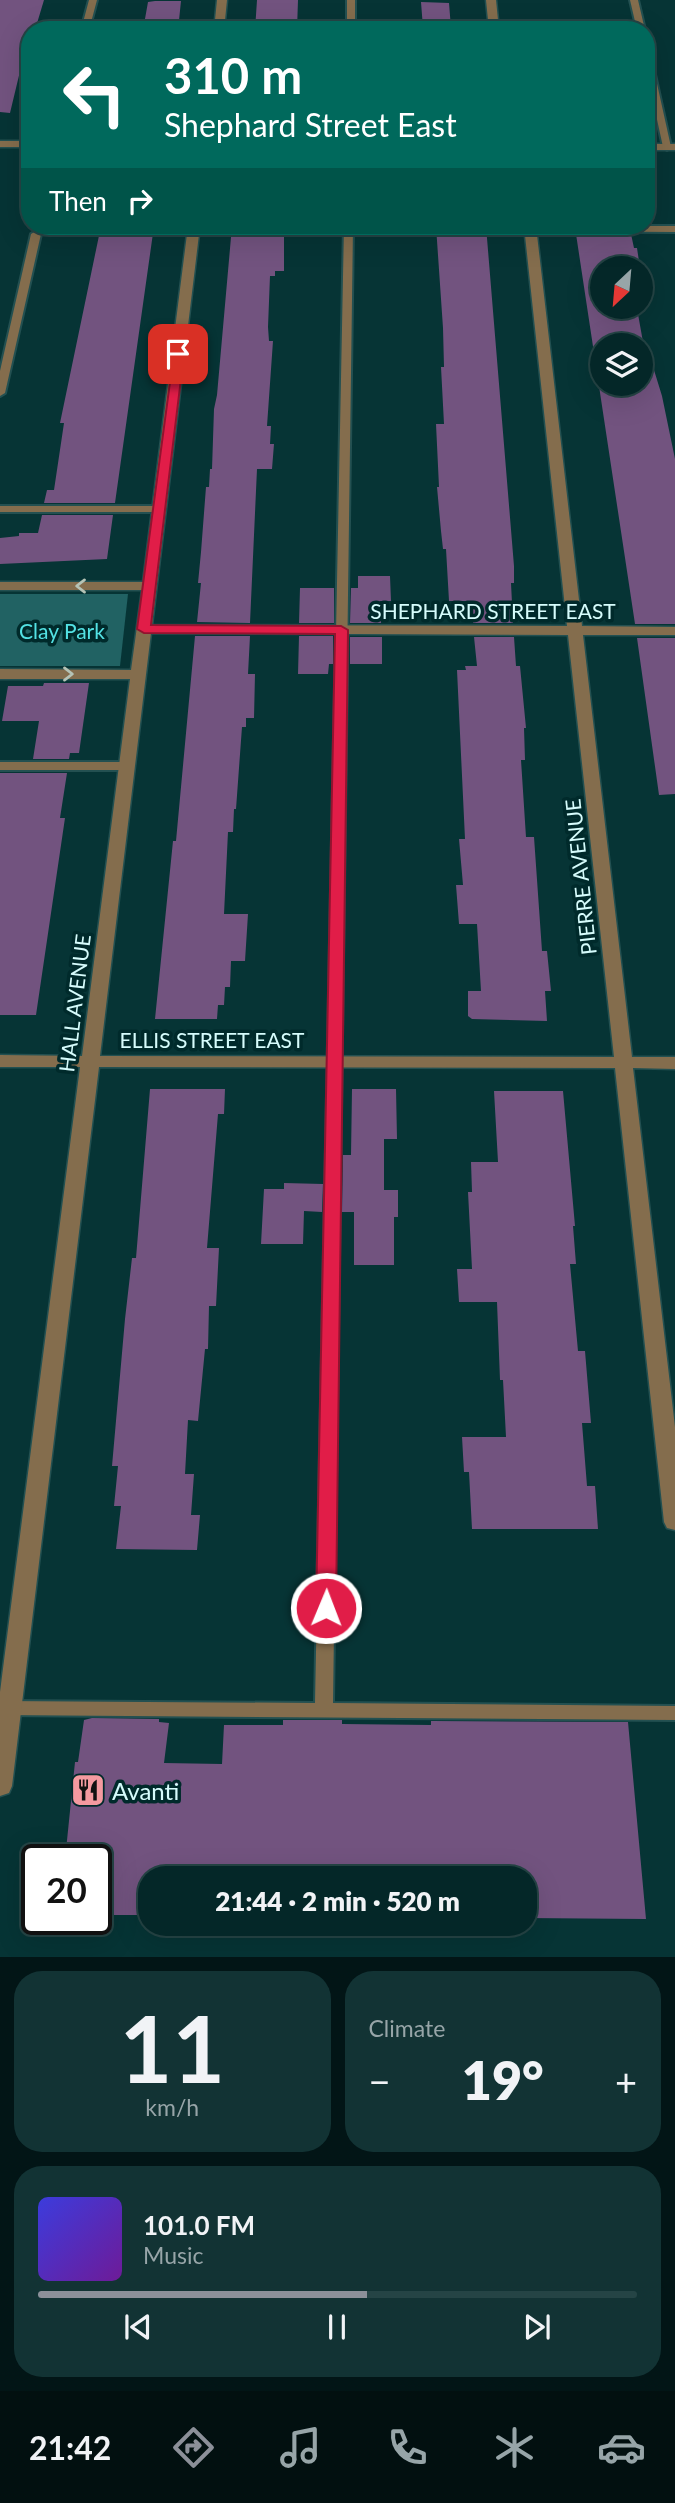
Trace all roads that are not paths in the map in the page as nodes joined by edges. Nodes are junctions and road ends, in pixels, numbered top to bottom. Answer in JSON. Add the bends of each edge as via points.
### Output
{"nodes":[{"id":1,"x":93,"y":0,"type":"edge"},
{"id":2,"x":222,"y":0,"type":"edge"},
{"id":3,"x":351,"y":0,"type":"edge"},
{"id":4,"x":491,"y":0,"type":"edge"},
{"id":5,"x":634,"y":0,"type":"edge"},
{"id":6,"x":87,"y":21,"type":"edge"},
{"id":7,"x":220,"y":21,"type":"edge"},
{"id":8,"x":351,"y":21,"type":"edge"},
{"id":9,"x":493,"y":21,"type":"edge"},
{"id":10,"x":639,"y":21,"type":"edge"},
{"id":11,"x":655,"y":86,"type":"edge"},
{"id":12,"x":0,"y":144,"type":"edge"},
{"id":13,"x":21,"y":144,"type":"edge"},
{"id":14,"x":671,"y":147,"type":"edge"},
{"id":15,"x":655,"y":229,"type":"edge"},
{"id":16,"x":675,"y":229,"type":"edge"},
{"id":17,"x":36,"y":235,"type":"edge"},
{"id":18,"x":193,"y":235,"type":"edge"},
{"id":19,"x":348,"y":235,"type":"edge"},
{"id":20,"x":531,"y":235,"type":"edge"},
{"id":21,"x":0,"y":393,"type":"edge"},
{"id":22,"x":0,"y":509,"type":"edge"},
{"id":23,"x":159,"y":509,"type":"junction"},
{"id":24,"x":0,"y":586,"type":"edge"},
{"id":25,"x":149,"y":586,"type":"junction"},
{"id":26,"x":144,"y":629,"type":"junction"},
{"id":27,"x":341,"y":630,"type":"junction"},
{"id":28,"x":575,"y":631,"type":"junction"},
{"id":29,"x":675,"y":631,"type":"edge"},
{"id":30,"x":0,"y":674,"type":"edge"},
{"id":31,"x":138,"y":674,"type":"junction"},
{"id":32,"x":0,"y":766,"type":"edge"},
{"id":33,"x":127,"y":766,"type":"junction"},
{"id":34,"x":0,"y":1061,"type":"edge"},
{"id":35,"x":90,"y":1061,"type":"junction"},
{"id":36,"x":334,"y":1062,"type":"junction"},
{"id":37,"x":624,"y":1062,"type":"junction"},
{"id":38,"x":675,"y":1063,"type":"edge"},
{"id":39,"x":675,"y":1522,"type":"edge"},
{"id":40,"x":5,"y":1708,"type":"edge"},
{"id":41,"x":324,"y":1710,"type":"junction"},
{"id":42,"x":675,"y":1713,"type":"edge"},
{"id":43,"x":0,"y":1786,"type":"edge"}],
"edges":[{"from":1,"to":6,"type":"lane"},
{"from":2,"to":7,"type":"street"},
{"from":3,"to":8,"type":"lane"},
{"from":4,"to":9,"type":"street"},
{"from":5,"to":10,"type":"lane"},
{"from":11,"to":14,"type":"lane"},
{"from":12,"to":13,"type":"street"},
{"from":15,"to":16,"type":"lane"},
{"from":17,"to":21,"type":"lane"},
{"from":18,"to":23,"type":"street","name":"HALL AVENUE"},
{"from":19,"to":27,"type":"lane"},
{"from":20,"to":28,"type":"street","name":"PIERRE AVENUE"},
{"from":22,"to":23,"type":"lane"},
{"from":23,"to":25,"type":"street","name":"HALL AVENUE"},
{"from":25,"to":24,"type":"street","one_way":true},
{"from":25,"to":26,"type":"street","name":"HALL AVENUE"},
{"from":26,"to":27,"type":"street","name":"SHEPHARD STREET EAST"},
{"from":26,"to":31,"type":"street","name":"HALL AVENUE"},
{"from":27,"to":28,"type":"street","name":"SHEPHARD STREET EAST"},
{"from":27,"to":36,"type":"lane"},
{"from":28,"to":29,"type":"street","name":"SHEPHARD STREET EAST"},
{"from":28,"to":37,"type":"street","name":"PIERRE AVENUE"},
{"from":30,"to":31,"type":"street","one_way":true},
{"from":31,"to":33,"type":"street","name":"HALL AVENUE"},
{"from":32,"to":33,"type":"lane"},
{"from":33,"to":35,"type":"street","name":"HALL AVENUE"},
{"from":34,"to":35,"type":"street","name":"ELLIS STREET EAST"},
{"from":35,"to":36,"type":"street","name":"ELLIS STREET EAST"},
{"from":35,"to":40,"type":"street","name":"HALL AVENUE"},
{"from":36,"to":37,"type":"street","name":"ELLIS STREET EAST"},
{"from":36,"to":41,"type":"lane"},
{"from":37,"to":38,"type":"street","name":"ELLIS STREET EAST"},
{"from":37,"to":39,"type":"street","name":"PIERRE AVENUE"},
{"from":40,"to":41,"type":"lane"},
{"from":40,"to":43,"type":"street","name":"HALL AVENUE"},
{"from":41,"to":42,"type":"lane"}]}
